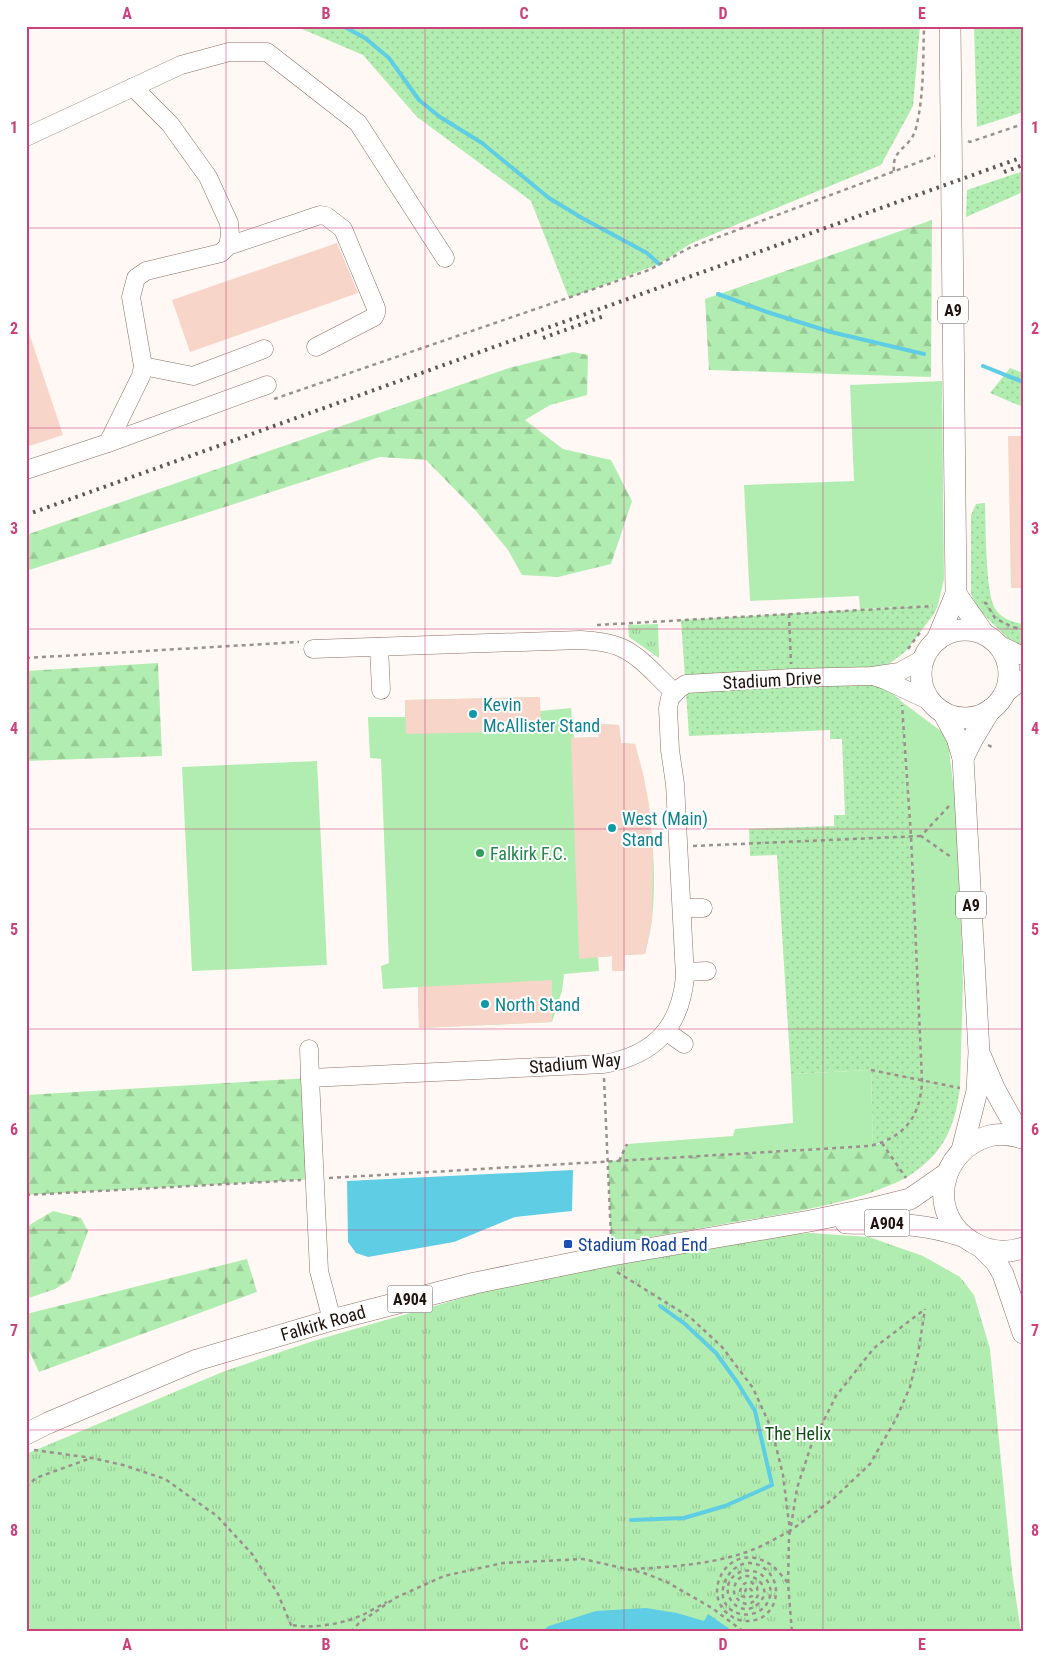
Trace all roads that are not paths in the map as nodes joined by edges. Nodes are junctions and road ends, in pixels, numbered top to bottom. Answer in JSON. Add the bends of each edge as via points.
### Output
{"nodes":[{"id":1,"x":950,"y":26,"type":"edge"},
{"id":2,"x":133,"y":87,"type":"junction"},
{"id":3,"x":26,"y":137,"type":"edge"},
{"id":4,"x":228,"y":246,"type":"junction"},
{"id":5,"x":444,"y":258,"type":"dead end"},
{"id":6,"x":316,"y":347,"type":"dead end"},
{"id":7,"x":264,"y":350,"type":"dead end"},
{"id":8,"x":143,"y":366,"type":"junction"},
{"id":9,"x":269,"y":392,"type":"road end"},
{"id":10,"x":108,"y":443,"type":"junction"},
{"id":11,"x":26,"y":470,"type":"edge"},
{"id":12,"x":956,"y":594,"type":"junction"},
{"id":13,"x":930,"y":635,"type":"junction"},
{"id":14,"x":990,"y":639,"type":"junction"},
{"id":15,"x":379,"y":647,"type":"junction"},
{"id":16,"x":313,"y":649,"type":"dead end"},
{"id":17,"x":1023,"y":656,"type":"edge"},
{"id":18,"x":924,"y":659,"type":"junction"},
{"id":19,"x":1023,"y":679,"type":"edge"},
{"id":20,"x":900,"y":680,"type":"junction"},
{"id":21,"x":381,"y":690,"type":"dead end"},
{"id":22,"x":675,"y":693,"type":"junction"},
{"id":23,"x":997,"y":703,"type":"junction"},
{"id":24,"x":937,"y":707,"type":"junction"},
{"id":25,"x":963,"y":758,"type":"junction"},
{"id":26,"x":682,"y":908,"type":"junction"},
{"id":27,"x":703,"y":908,"type":"dead end"},
{"id":28,"x":707,"y":970,"type":"dead end"},
{"id":29,"x":685,"y":972,"type":"junction"},
{"id":30,"x":666,"y":1030,"type":"junction"},
{"id":31,"x":684,"y":1044,"type":"dead end"},
{"id":32,"x":309,"y":1049,"type":"dead end"},
{"id":33,"x":979,"y":1052,"type":"junction"},
{"id":34,"x":310,"y":1078,"type":"junction"},
{"id":35,"x":1023,"y":1138,"type":"edge"},
{"id":36,"x":962,"y":1150,"type":"junction"},
{"id":37,"x":946,"y":1174,"type":"junction"},
{"id":38,"x":810,"y":1221,"type":"junction"},
{"id":39,"x":962,"y":1236,"type":"junction"},
{"id":40,"x":1023,"y":1248,"type":"edge"},
{"id":41,"x":984,"y":1250,"type":"junction"},
{"id":42,"x":332,"y":1320,"type":"junction"},
{"id":43,"x":1023,"y":1333,"type":"edge"},
{"id":44,"x":26,"y":1434,"type":"edge"}],
"edges":[{"from":1,"to":12,"type":"main road","number":"A9"},
{"from":2,"to":3,"type":"street"},
{"from":2,"to":4,"type":"street","via":[[170,124],[208,177],[229,223]]},
{"from":2,"to":5,"type":"street","via":[[181,64],[229,52],[267,52],[358,122]]},
{"from":4,"to":6,"type":"street","via":[[320,215],[343,229],[376,313]]},
{"from":4,"to":8,"type":"street","via":[[221,253],[146,271],[136,278],[131,297]]},
{"from":7,"to":8,"type":"street","via":[[193,376]]},
{"from":8,"to":10,"type":"street"},
{"from":9,"to":10,"type":"street"},
{"from":10,"to":11,"type":"street"},
{"from":12,"to":13,"type":"main road","number":"A9"},
{"from":12,"to":14,"type":"main road"},
{"from":13,"to":14,"type":"main road","via":[[972,630]]},
{"from":13,"to":18,"type":"main road"},
{"from":14,"to":17,"type":"street"},
{"from":14,"to":23,"type":"main road","via":[[1004,655],[1008,668],[1008,683]]},
{"from":15,"to":16,"type":"street"},
{"from":15,"to":21,"type":"street"},
{"from":15,"to":22,"type":"street","via":[[601,641],[622,647],[634,655]]},
{"from":18,"to":20,"type":"street"},
{"from":18,"to":24,"type":"main road","via":[[922,682],[925,692]]},
{"from":19,"to":23,"type":"street"},
{"from":20,"to":22,"type":"street","name":"Stadium Drive","via":[[872,676],[686,684]]},
{"from":20,"to":24,"type":"street","name":"Stadium Drive"},
{"from":22,"to":26,"type":"street","name":"Stadium Way","via":[[668,708]]},
{"from":23,"to":24,"type":"main road","via":[[979,715],[967,718]]},
{"from":23,"to":25,"type":"main road"},
{"from":24,"to":25,"type":"main road","number":"A9","via":[[957,738]]},
{"from":25,"to":33,"type":"main road","number":"A9"},
{"from":26,"to":27,"type":"street"},
{"from":26,"to":29,"type":"street","name":"Stadium Way"},
{"from":28,"to":29,"type":"street"},
{"from":29,"to":30,"type":"street","name":"Stadium Way","via":[[680,1003]]},
{"from":30,"to":31,"type":"street"},
{"from":30,"to":34,"type":"street","name":"Stadium Way","via":[[646,1051],[604,1064]]},
{"from":32,"to":34,"type":"street"},
{"from":33,"to":35,"type":"main road","number":"A9","via":[[995,1090]]},
{"from":33,"to":36,"type":"main road","number":"A9","via":[[977,1091]]},
{"from":34,"to":42,"type":"street","via":[[319,1271]]},
{"from":35,"to":36,"type":"main road","via":[[990,1136]]},
{"from":36,"to":37,"type":"main road"},
{"from":37,"to":38,"type":"main road","name":"Falkirk Road","number":"A904","via":[[910,1199]]},
{"from":37,"to":39,"type":"main road","via":[[945,1208],[951,1223]]},
{"from":38,"to":39,"type":"main road","name":"Falkirk Road","number":"A904","via":[[911,1224]]},
{"from":38,"to":42,"type":"main road","name":"Falkirk Road","number":"A904","via":[[612,1255],[475,1283]]},
{"from":39,"to":41,"type":"main road"},
{"from":40,"to":41,"type":"main road","via":[[1003,1252]]},
{"from":41,"to":43,"type":"main road","via":[[1003,1274]]},
{"from":42,"to":44,"type":"main road","name":"Falkirk Road","number":"A904","via":[[197,1360]]}]}
